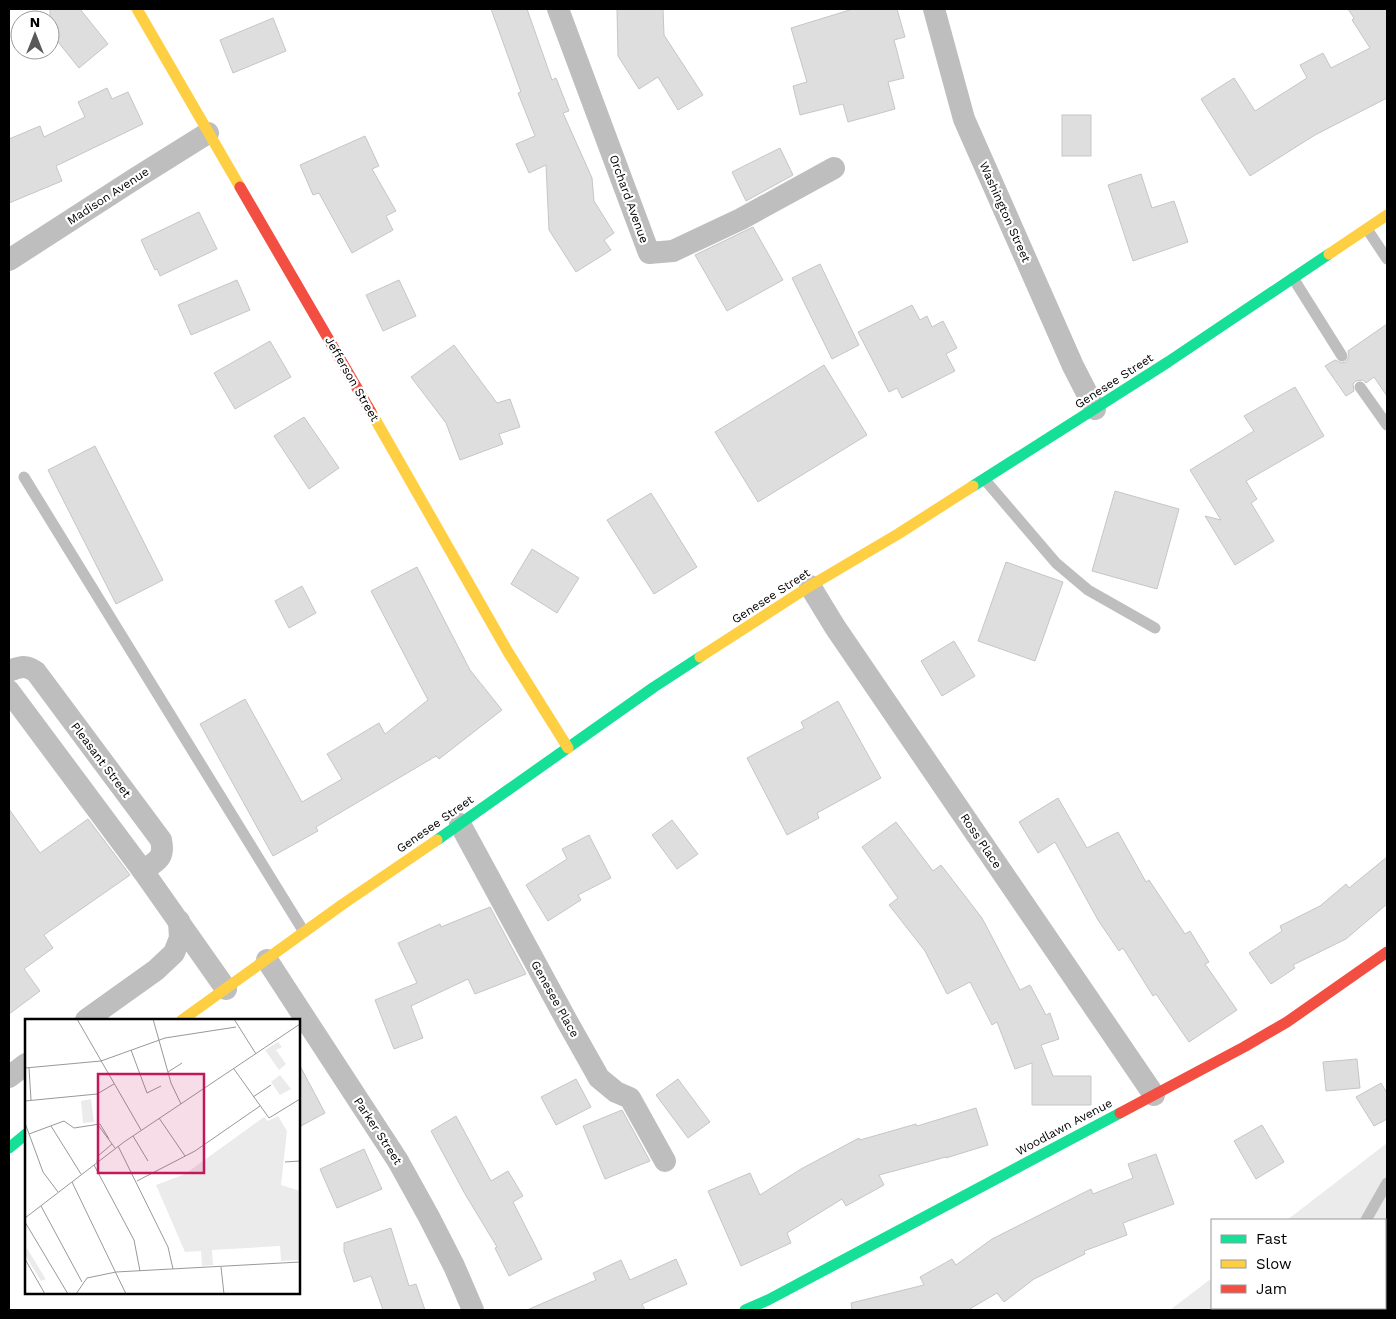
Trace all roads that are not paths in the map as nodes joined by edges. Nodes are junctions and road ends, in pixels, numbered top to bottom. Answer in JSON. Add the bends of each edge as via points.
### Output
{"nodes":[{"id":1,"x":137,"y":9,"type":"edge"},
{"id":2,"x":558,"y":9,"type":"edge"},
{"id":3,"x":934,"y":9,"type":"edge"},
{"id":4,"x":208,"y":133,"type":"junction"},
{"id":5,"x":834,"y":168,"type":"dead end"},
{"id":6,"x":1387,"y":215,"type":"edge"},
{"id":7,"x":1366,"y":229,"type":"junction"},
{"id":8,"x":1387,"y":259,"type":"edge"},
{"id":9,"x":9,"y":260,"type":"edge"},
{"id":10,"x":1293,"y":278,"type":"junction"},
{"id":11,"x":1342,"y":356,"type":"dead end"},
{"id":12,"x":1360,"y":387,"type":"dead end"},
{"id":13,"x":1095,"y":409,"type":"junction"},
{"id":14,"x":1387,"y":425,"type":"edge"},
{"id":15,"x":24,"y":477,"type":"dead end"},
{"id":16,"x":984,"y":480,"type":"junction"},
{"id":17,"x":810,"y":586,"type":"junction"},
{"id":18,"x":1155,"y":628,"type":"dead end"},
{"id":19,"x":9,"y":671,"type":"edge"},
{"id":20,"x":9,"y":691,"type":"edge"},
{"id":21,"x":568,"y":748,"type":"junction"},
{"id":22,"x":460,"y":824,"type":"junction"},
{"id":23,"x":144,"y":871,"type":"junction"},
{"id":24,"x":178,"y":921,"type":"junction"},
{"id":25,"x":304,"y":932,"type":"junction"},
{"id":26,"x":1387,"y":952,"type":"edge"},
{"id":27,"x":267,"y":960,"type":"junction"},
{"id":28,"x":226,"y":989,"type":"junction"},
{"id":29,"x":87,"y":1019,"type":"edge"},
{"id":30,"x":183,"y":1019,"type":"edge"},
{"id":31,"x":25,"y":1065,"type":"edge"},
{"id":32,"x":9,"y":1077,"type":"edge"},
{"id":33,"x":1154,"y":1095,"type":"junction"},
{"id":34,"x":25,"y":1135,"type":"edge"},
{"id":35,"x":9,"y":1148,"type":"edge"},
{"id":36,"x":666,"y":1161,"type":"dead end"},
{"id":37,"x":1387,"y":1183,"type":"edge"},
{"id":38,"x":1367,"y":1219,"type":"edge"},
{"id":39,"x":473,"y":1310,"type":"edge"},
{"id":40,"x":745,"y":1310,"type":"edge"}],
"edges":[{"from":1,"to":4,"type":"street","name":"Jefferson Street"},
{"from":2,"to":5,"type":"street","name":"Orchard Avenue","via":[[649,253],[673,251],[741,219]]},
{"from":3,"to":13,"type":"street","name":"Washington Street","via":[[964,119]]},
{"from":4,"to":9,"type":"street","name":"Madison Avenue"},
{"from":4,"to":21,"type":"street","name":"Jefferson Street","via":[[508,652]]},
{"from":6,"to":7,"type":"street","name":"Genesee Street"},
{"from":7,"to":8,"type":"lane"},
{"from":7,"to":10,"type":"street","name":"Genesee Street"},
{"from":10,"to":11,"type":"lane"},
{"from":10,"to":13,"type":"street","name":"Genesee Street"},
{"from":12,"to":14,"type":"lane"},
{"from":13,"to":16,"type":"street","name":"Genesee Street"},
{"from":15,"to":25,"type":"lane"},
{"from":16,"to":17,"type":"street","name":"Genesee Street"},
{"from":16,"to":18,"type":"lane","via":[[1056,562],[1088,590]]},
{"from":17,"to":21,"type":"street","name":"Genesee Street"},
{"from":17,"to":33,"type":"street","name":"Ross Place"},
{"from":19,"to":23,"type":"street","name":"Pleasant Street","via":[[23,666],[36,672],[161,840],[161,856]]},
{"from":20,"to":23,"type":"street"},
{"from":21,"to":22,"type":"street","name":"Genesee Street"},
{"from":22,"to":25,"type":"street","name":"Genesee Street"},
{"from":22,"to":36,"type":"street","name":"Genesee Place","via":[[600,1078],[616,1092],[630,1098]]},
{"from":23,"to":24,"type":"street"},
{"from":24,"to":28,"type":"street"},
{"from":24,"to":29,"type":"street","via":[[180,938],[174,954]]},
{"from":25,"to":27,"type":"street","name":"Genesee Street"},
{"from":26,"to":33,"type":"street","name":"Woodlawn Avenue","via":[[1287,1022]]},
{"from":27,"to":28,"type":"street","name":"Genesee Street"},
{"from":27,"to":39,"type":"street","name":"Parker Street","via":[[398,1161],[454,1266]]},
{"from":28,"to":30,"type":"street","name":"Genesee Street"},
{"from":31,"to":32,"type":"street"},
{"from":33,"to":40,"type":"street","name":"Woodlawn Avenue"},
{"from":34,"to":35,"type":"street"},
{"from":37,"to":38,"type":"lane"}]}
